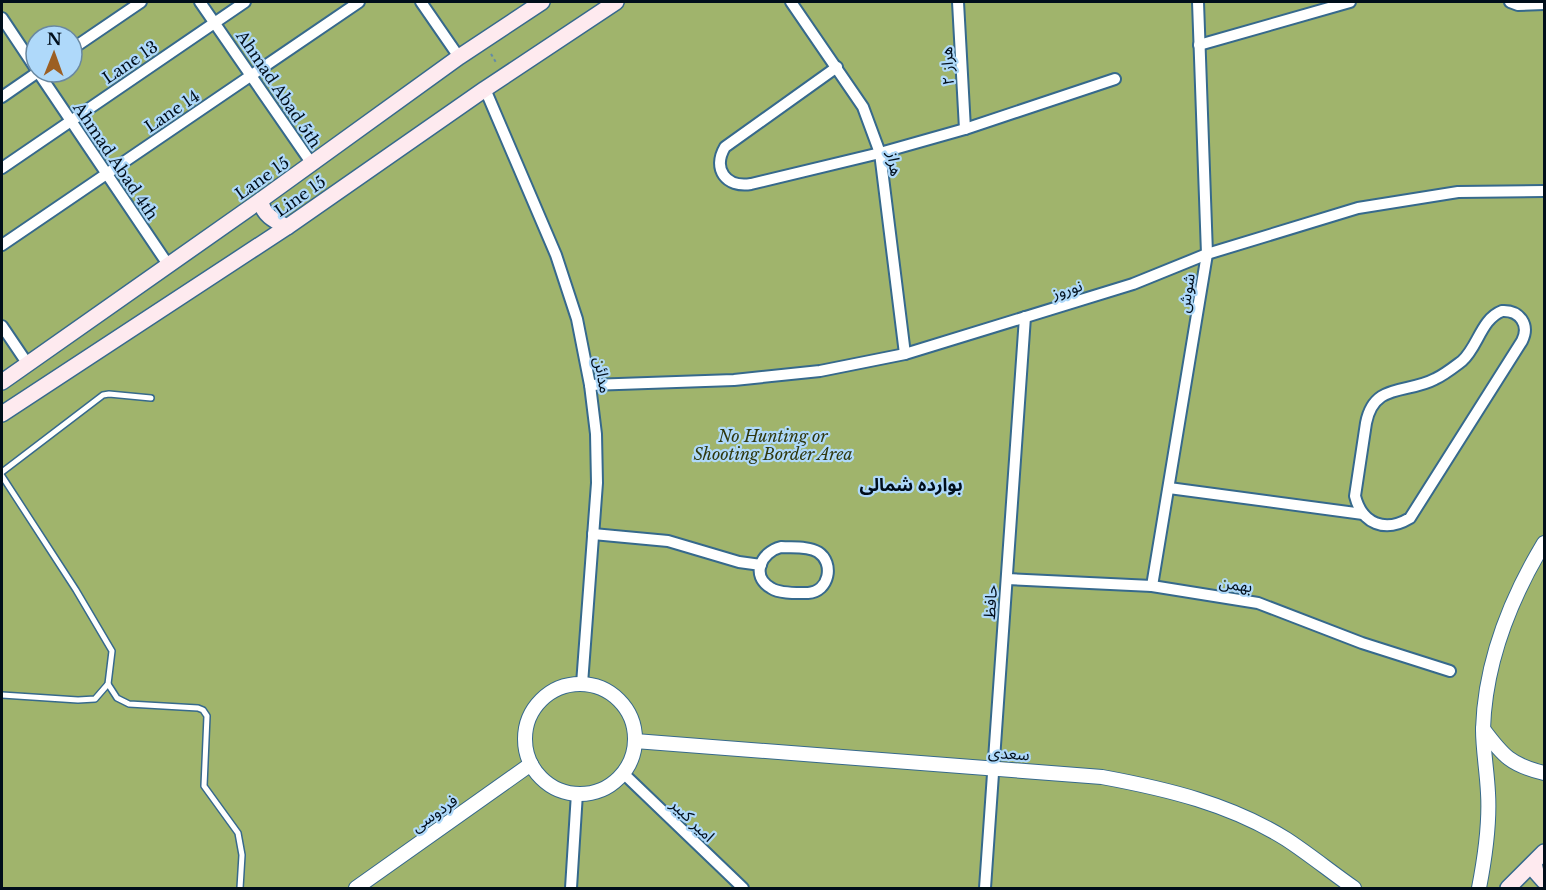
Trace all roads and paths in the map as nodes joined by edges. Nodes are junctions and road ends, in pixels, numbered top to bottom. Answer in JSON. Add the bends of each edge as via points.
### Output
{"nodes":[{"id":1,"x":141,"y":2,"type":"edge"},
{"id":2,"x":200,"y":2,"type":"edge"},
{"id":3,"x":245,"y":2,"type":"edge"},
{"id":4,"x":359,"y":2,"type":"edge"},
{"id":5,"x":421,"y":2,"type":"edge"},
{"id":6,"x":542,"y":2,"type":"edge"},
{"id":7,"x":616,"y":2,"type":"edge"},
{"id":8,"x":792,"y":2,"type":"edge"},
{"id":9,"x":958,"y":2,"type":"edge"},
{"id":10,"x":1198,"y":2,"type":"edge"},
{"id":11,"x":1350,"y":2,"type":"edge"},
{"id":12,"x":1510,"y":2,"type":"edge"},
{"id":13,"x":1545,"y":4,"type":"edge"},
{"id":14,"x":2,"y":18,"type":"edge"},
{"id":15,"x":214,"y":22,"type":"junction"},
{"id":16,"x":84,"y":41,"type":"edge"},
{"id":17,"x":483,"y":41,"type":"junction"},
{"id":18,"x":1199,"y":45,"type":"junction"},
{"id":19,"x":24,"y":51,"type":"edge"},
{"id":20,"x":459,"y":57,"type":"junction"},
{"id":21,"x":837,"y":67,"type":"junction"},
{"id":22,"x":251,"y":75,"type":"junction"},
{"id":23,"x":505,"y":76,"type":"junction"},
{"id":24,"x":1115,"y":79,"type":"dead end"},
{"id":25,"x":24,"y":81,"type":"edge"},
{"id":26,"x":46,"y":84,"type":"edge"},
{"id":27,"x":485,"y":89,"type":"junction"},
{"id":28,"x":2,"y":97,"type":"edge"},
{"id":29,"x":70,"y":121,"type":"junction"},
{"id":30,"x":965,"y":129,"type":"junction"},
{"id":31,"x":880,"y":153,"type":"junction"},
{"id":32,"x":312,"y":164,"type":"junction"},
{"id":33,"x":2,"y":168,"type":"edge"},
{"id":34,"x":106,"y":173,"type":"junction"},
{"id":35,"x":1545,"y":191,"type":"edge"},
{"id":36,"x":261,"y":200,"type":"junction"},
{"id":37,"x":287,"y":227,"type":"junction"},
{"id":38,"x":2,"y":245,"type":"edge"},
{"id":39,"x":1208,"y":254,"type":"junction"},
{"id":40,"x":169,"y":266,"type":"junction"},
{"id":41,"x":1025,"y":317,"type":"junction"},
{"id":42,"x":2,"y":326,"type":"edge"},
{"id":43,"x":904,"y":354,"type":"junction"},
{"id":44,"x":27,"y":363,"type":"junction"},
{"id":45,"x":2,"y":382,"type":"edge"},
{"id":46,"x":590,"y":385,"type":"junction"},
{"id":47,"x":151,"y":398,"type":"dead end"},
{"id":48,"x":2,"y":414,"type":"edge"},
{"id":49,"x":2,"y":474,"type":"edge"},
{"id":50,"x":1169,"y":488,"type":"junction"},
{"id":51,"x":1363,"y":514,"type":"junction"},
{"id":52,"x":593,"y":534,"type":"junction"},
{"id":53,"x":1545,"y":543,"type":"edge"},
{"id":54,"x":761,"y":565,"type":"junction"},
{"id":55,"x":1007,"y":579,"type":"junction"},
{"id":56,"x":1152,"y":586,"type":"junction"},
{"id":57,"x":1450,"y":671,"type":"dead end"},
{"id":58,"x":108,"y":684,"type":"junction"},
{"id":59,"x":582,"y":684,"type":"junction"},
{"id":60,"x":2,"y":695,"type":"edge"},
{"id":61,"x":1483,"y":729,"type":"junction"},
{"id":62,"x":635,"y":741,"type":"junction"},
{"id":63,"x":531,"y":764,"type":"junction"},
{"id":64,"x":994,"y":769,"type":"junction"},
{"id":65,"x":623,"y":773,"type":"junction"},
{"id":66,"x":1545,"y":773,"type":"edge"},
{"id":67,"x":577,"y":794,"type":"junction"},
{"id":68,"x":1539,"y":857,"type":"edge"},
{"id":69,"x":1545,"y":880,"type":"edge"},
{"id":70,"x":240,"y":888,"type":"edge"},
{"id":71,"x":356,"y":888,"type":"edge"},
{"id":72,"x":570,"y":888,"type":"edge"},
{"id":73,"x":743,"y":888,"type":"edge"},
{"id":74,"x":985,"y":888,"type":"edge"},
{"id":75,"x":1354,"y":888,"type":"edge"},
{"id":76,"x":1479,"y":888,"type":"edge"},
{"id":77,"x":1508,"y":888,"type":"edge"}],
"edges":[{"from":1,"to":16,"type":"street"},
{"from":2,"to":15,"type":"street","name":"Ahmad Abad 5th"},
{"from":3,"to":15,"type":"street","name":"Lane 13"},
{"from":4,"to":22,"type":"street","name":"Lane 14"},
{"from":5,"to":20,"type":"street"},
{"from":6,"to":17,"type":"main road","name":"Lane 15"},
{"from":7,"to":23,"type":"main road","name":"Line 15"},
{"from":8,"to":21,"type":"street","name":"هراز"},
{"from":9,"to":30,"type":"street","name":"هراز ۲"},
{"from":10,"to":18,"type":"street","name":"شوش"},
{"from":11,"to":18,"type":"street"},
{"from":12,"to":13,"type":"street"},
{"from":14,"to":19,"type":"street","name":"Ahmad Abad 4th"},
{"from":15,"to":22,"type":"street","name":"Ahmad Abad 5th"},
{"from":15,"to":29,"type":"street","name":"Lane 13"},
{"from":17,"to":20,"type":"main road","name":"Lane 15"},
{"from":17,"to":23,"type":"path"},
{"from":18,"to":39,"type":"street","name":"شوش"},
{"from":20,"to":32,"type":"main road","name":"Lane 15"},
{"from":21,"to":31,"type":"street","name":"هراز","via":[[863,107]]},
{"from":21,"to":31,"type":"street","via":[[725,147],[720,161],[724,176],[743,185]]},
{"from":22,"to":32,"type":"street","name":"Ahmad Abad 5th"},
{"from":22,"to":34,"type":"street","name":"Lane 14"},
{"from":23,"to":27,"type":"main road","name":"Line 15"},
{"from":24,"to":30,"type":"street"},
{"from":25,"to":28,"type":"street"},
{"from":26,"to":29,"type":"street","name":"Ahmad Abad 4th"},
{"from":27,"to":37,"type":"main road","name":"Line 15"},
{"from":27,"to":46,"type":"street","name":"مدائن","via":[[556,255],[577,319]]},
{"from":29,"to":33,"type":"street","name":"Lane 13"},
{"from":29,"to":34,"type":"street","name":"Ahmad Abad 4th"},
{"from":30,"to":31,"type":"street"},
{"from":31,"to":43,"type":"street","name":"هراز"},
{"from":32,"to":36,"type":"main road","name":"Lane 15"},
{"from":34,"to":38,"type":"street","name":"Lane 14"},
{"from":34,"to":40,"type":"street","name":"Ahmad Abad 4th"},
{"from":35,"to":39,"type":"street","name":"نوروز","via":[[1458,192],[1359,208]]},
{"from":36,"to":37,"type":"main road","via":[[269,217]]},
{"from":36,"to":40,"type":"main road","name":"Lane 15"},
{"from":37,"to":48,"type":"main road","name":"Line 15"},
{"from":39,"to":41,"type":"street","name":"نوروز","via":[[1133,284]]},
{"from":39,"to":50,"type":"street","name":"شوش"},
{"from":40,"to":44,"type":"main road","name":"Lane 15"},
{"from":41,"to":43,"type":"street","name":"نوروز"},
{"from":41,"to":55,"type":"street","name":"حافظ"},
{"from":42,"to":44,"type":"street"},
{"from":43,"to":46,"type":"street","name":"نوروز","via":[[820,371],[734,380]]},
{"from":44,"to":45,"type":"main road","name":"Lane 15"},
{"from":46,"to":52,"type":"street","name":"مدائن","via":[[597,444]]},
{"from":47,"to":49,"type":"lane","via":[[103,395]]},
{"from":49,"to":58,"type":"lane","via":[[107,641],[112,651]]},
{"from":50,"to":51,"type":"street"},
{"from":50,"to":56,"type":"street","name":"شوش"},
{"from":51,"to":51,"type":"street","via":[[1371,521],[1391,526],[1410,518],[1417,510],[1522,341],[1526,329],[1520,317],[1509,311],[1496,313],[1464,359],[1434,380],[1389,392],[1373,404],[1366,423],[1355,496]]},
{"from":52,"to":54,"type":"street","via":[[668,541]]},
{"from":52,"to":59,"type":"street","name":"مدائن"},
{"from":53,"to":61,"type":"street","via":[[1506,618],[1488,683]]},
{"from":54,"to":54,"type":"street","via":[[762,579],[779,591],[810,593],[823,585],[829,572],[824,557],[812,549],[774,549]]},
{"from":55,"to":56,"type":"street","name":"بهمن"},
{"from":55,"to":64,"type":"street","name":"حافظ"},
{"from":56,"to":57,"type":"street","name":"بهمن","via":[[1258,603]]},
{"from":58,"to":60,"type":"lane","via":[[95,699],[87,700]]},
{"from":58,"to":70,"type":"lane","via":[[117,698],[129,704],[204,710],[204,786],[238,833],[242,855]]},
{"from":59,"to":62,"type":"street","via":[[599,687],[626,708]]},
{"from":59,"to":63,"type":"street","via":[[549,693],[536,705],[525,736]]},
{"from":61,"to":66,"type":"street","via":[[1502,755],[1525,768]]},
{"from":61,"to":76,"type":"street","via":[[1487,847]]},
{"from":62,"to":64,"type":"street","name":"سعدی"},
{"from":62,"to":65,"type":"street"},
{"from":63,"to":67,"type":"street","via":[[545,782]]},
{"from":63,"to":71,"type":"street","name":"فردوسی"},
{"from":64,"to":74,"type":"street","name":"حافظ"},
{"from":64,"to":75,"type":"street","name":"سعدی","via":[[1102,777],[1158,787],[1212,803],[1286,839]]},
{"from":65,"to":67,"type":"street","via":[[594,792]]},
{"from":65,"to":73,"type":"street","name":"امیر کبیر"},
{"from":67,"to":72,"type":"street"},
{"from":68,"to":69,"type":"main road","via":[[1536,872]]},
{"from":68,"to":77,"type":"main road"}]}
